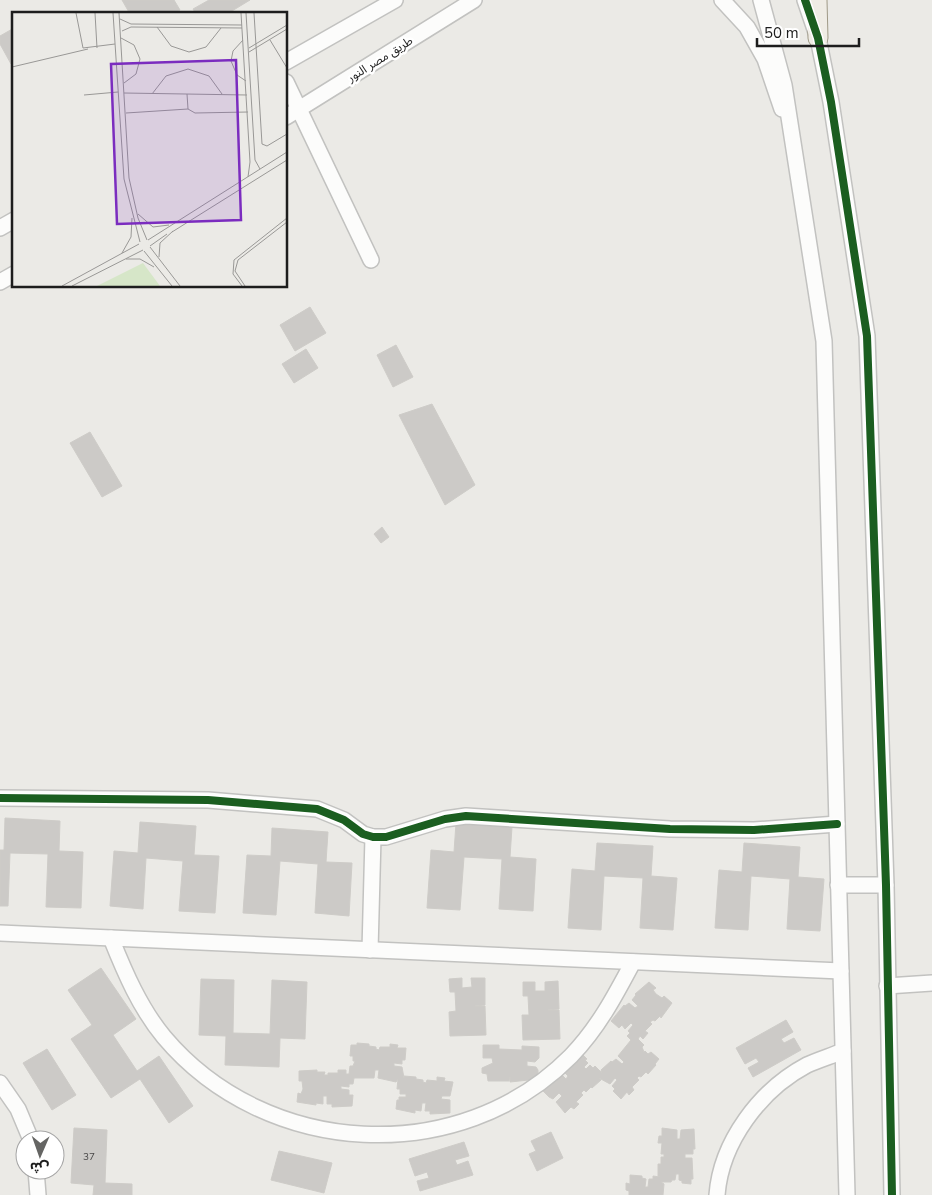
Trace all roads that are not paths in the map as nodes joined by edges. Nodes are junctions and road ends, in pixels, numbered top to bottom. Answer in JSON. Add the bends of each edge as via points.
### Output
{"nodes":[{"id":1,"x":395,"y":0,"type":"edge"},
{"id":2,"x":474,"y":0,"type":"edge"},
{"id":3,"x":722,"y":0,"type":"edge"},
{"id":4,"x":761,"y":0,"type":"edge"},
{"id":5,"x":805,"y":0,"type":"edge"},
{"id":6,"x":817,"y":0,"type":"edge"},
{"id":7,"x":818,"y":38,"type":"junction"},
{"id":8,"x":288,"y":61,"type":"edge"},
{"id":9,"x":288,"y":86,"type":"edge"},
{"id":10,"x":300,"y":109,"type":"junction"},
{"id":11,"x":288,"y":116,"type":"edge"},
{"id":12,"x":792,"y":131,"type":"junction"},
{"id":13,"x":12,"y":221,"type":"edge"},
{"id":14,"x":0,"y":228,"type":"edge"},
{"id":15,"x":371,"y":260,"type":"dead end"},
{"id":16,"x":12,"y":275,"type":"edge"},
{"id":17,"x":0,"y":282,"type":"edge"},
{"id":18,"x":0,"y":798,"type":"edge"},
{"id":19,"x":837,"y":824,"type":"junction"},
{"id":20,"x":373,"y":837,"type":"junction"},
{"id":21,"x":838,"y":885,"type":"junction"},
{"id":22,"x":886,"y":885,"type":"junction"},
{"id":23,"x":0,"y":933,"type":"edge"},
{"id":24,"x":111,"y":938,"type":"junction"},
{"id":25,"x":370,"y":950,"type":"junction"},
{"id":26,"x":633,"y":962,"type":"junction"},
{"id":27,"x":841,"y":971,"type":"junction"},
{"id":28,"x":932,"y":983,"type":"edge"},
{"id":29,"x":887,"y":986,"type":"junction"},
{"id":30,"x":843,"y":1051,"type":"junction"},
{"id":31,"x":0,"y":1083,"type":"edge"},
{"id":32,"x":27,"y":1130,"type":"edge"},
{"id":33,"x":37,"y":1180,"type":"edge"},
{"id":34,"x":38,"y":1195,"type":"edge"},
{"id":35,"x":716,"y":1195,"type":"edge"},
{"id":36,"x":847,"y":1195,"type":"edge"},
{"id":37,"x":892,"y":1195,"type":"edge"}],
"edges":[{"from":1,"to":8,"type":"street"},
{"from":2,"to":10,"type":"street","name":"طريق مصر النور"},
{"from":3,"to":12,"type":"street","via":[[747,27],[765,59],[775,93]]},
{"from":4,"to":12,"type":"street","via":[[774,42]]},
{"from":5,"to":7,"type":"street"},
{"from":6,"to":7,"type":"main road"},
{"from":7,"to":22,"type":"street","via":[[832,102],[867,336]]},
{"from":9,"to":10,"type":"street"},
{"from":10,"to":11,"type":"street","name":"طريق مصر النور"},
{"from":10,"to":15,"type":"street"},
{"from":12,"to":19,"type":"street","via":[[824,342]]},
{"from":13,"to":14,"type":"street"},
{"from":16,"to":17,"type":"street"},
{"from":18,"to":20,"type":"street","via":[[208,800],[318,809]]},
{"from":19,"to":20,"type":"street","via":[[754,830],[670,829],[466,816]]},
{"from":19,"to":21,"type":"street"},
{"from":20,"to":25,"type":"street"},
{"from":21,"to":22,"type":"street"},
{"from":21,"to":27,"type":"street"},
{"from":22,"to":29,"type":"street"},
{"from":23,"to":24,"type":"street"},
{"from":24,"to":25,"type":"street"},
{"from":24,"to":26,"type":"street","via":[[132,990],[164,1037],[205,1077],[253,1107],[298,1124],[363,1136],[420,1133],[476,1118],[526,1092],[571,1056],[595,1027],[607,1012]]},
{"from":25,"to":26,"type":"street"},
{"from":26,"to":27,"type":"street"},
{"from":27,"to":30,"type":"street"},
{"from":28,"to":29,"type":"street"},
{"from":29,"to":37,"type":"street"},
{"from":30,"to":35,"type":"street","via":[[807,1065],[783,1082],[748,1115],[729,1148]]},
{"from":30,"to":36,"type":"street"},
{"from":31,"to":32,"type":"street","via":[[18,1109]]},
{"from":33,"to":34,"type":"street"}]}
